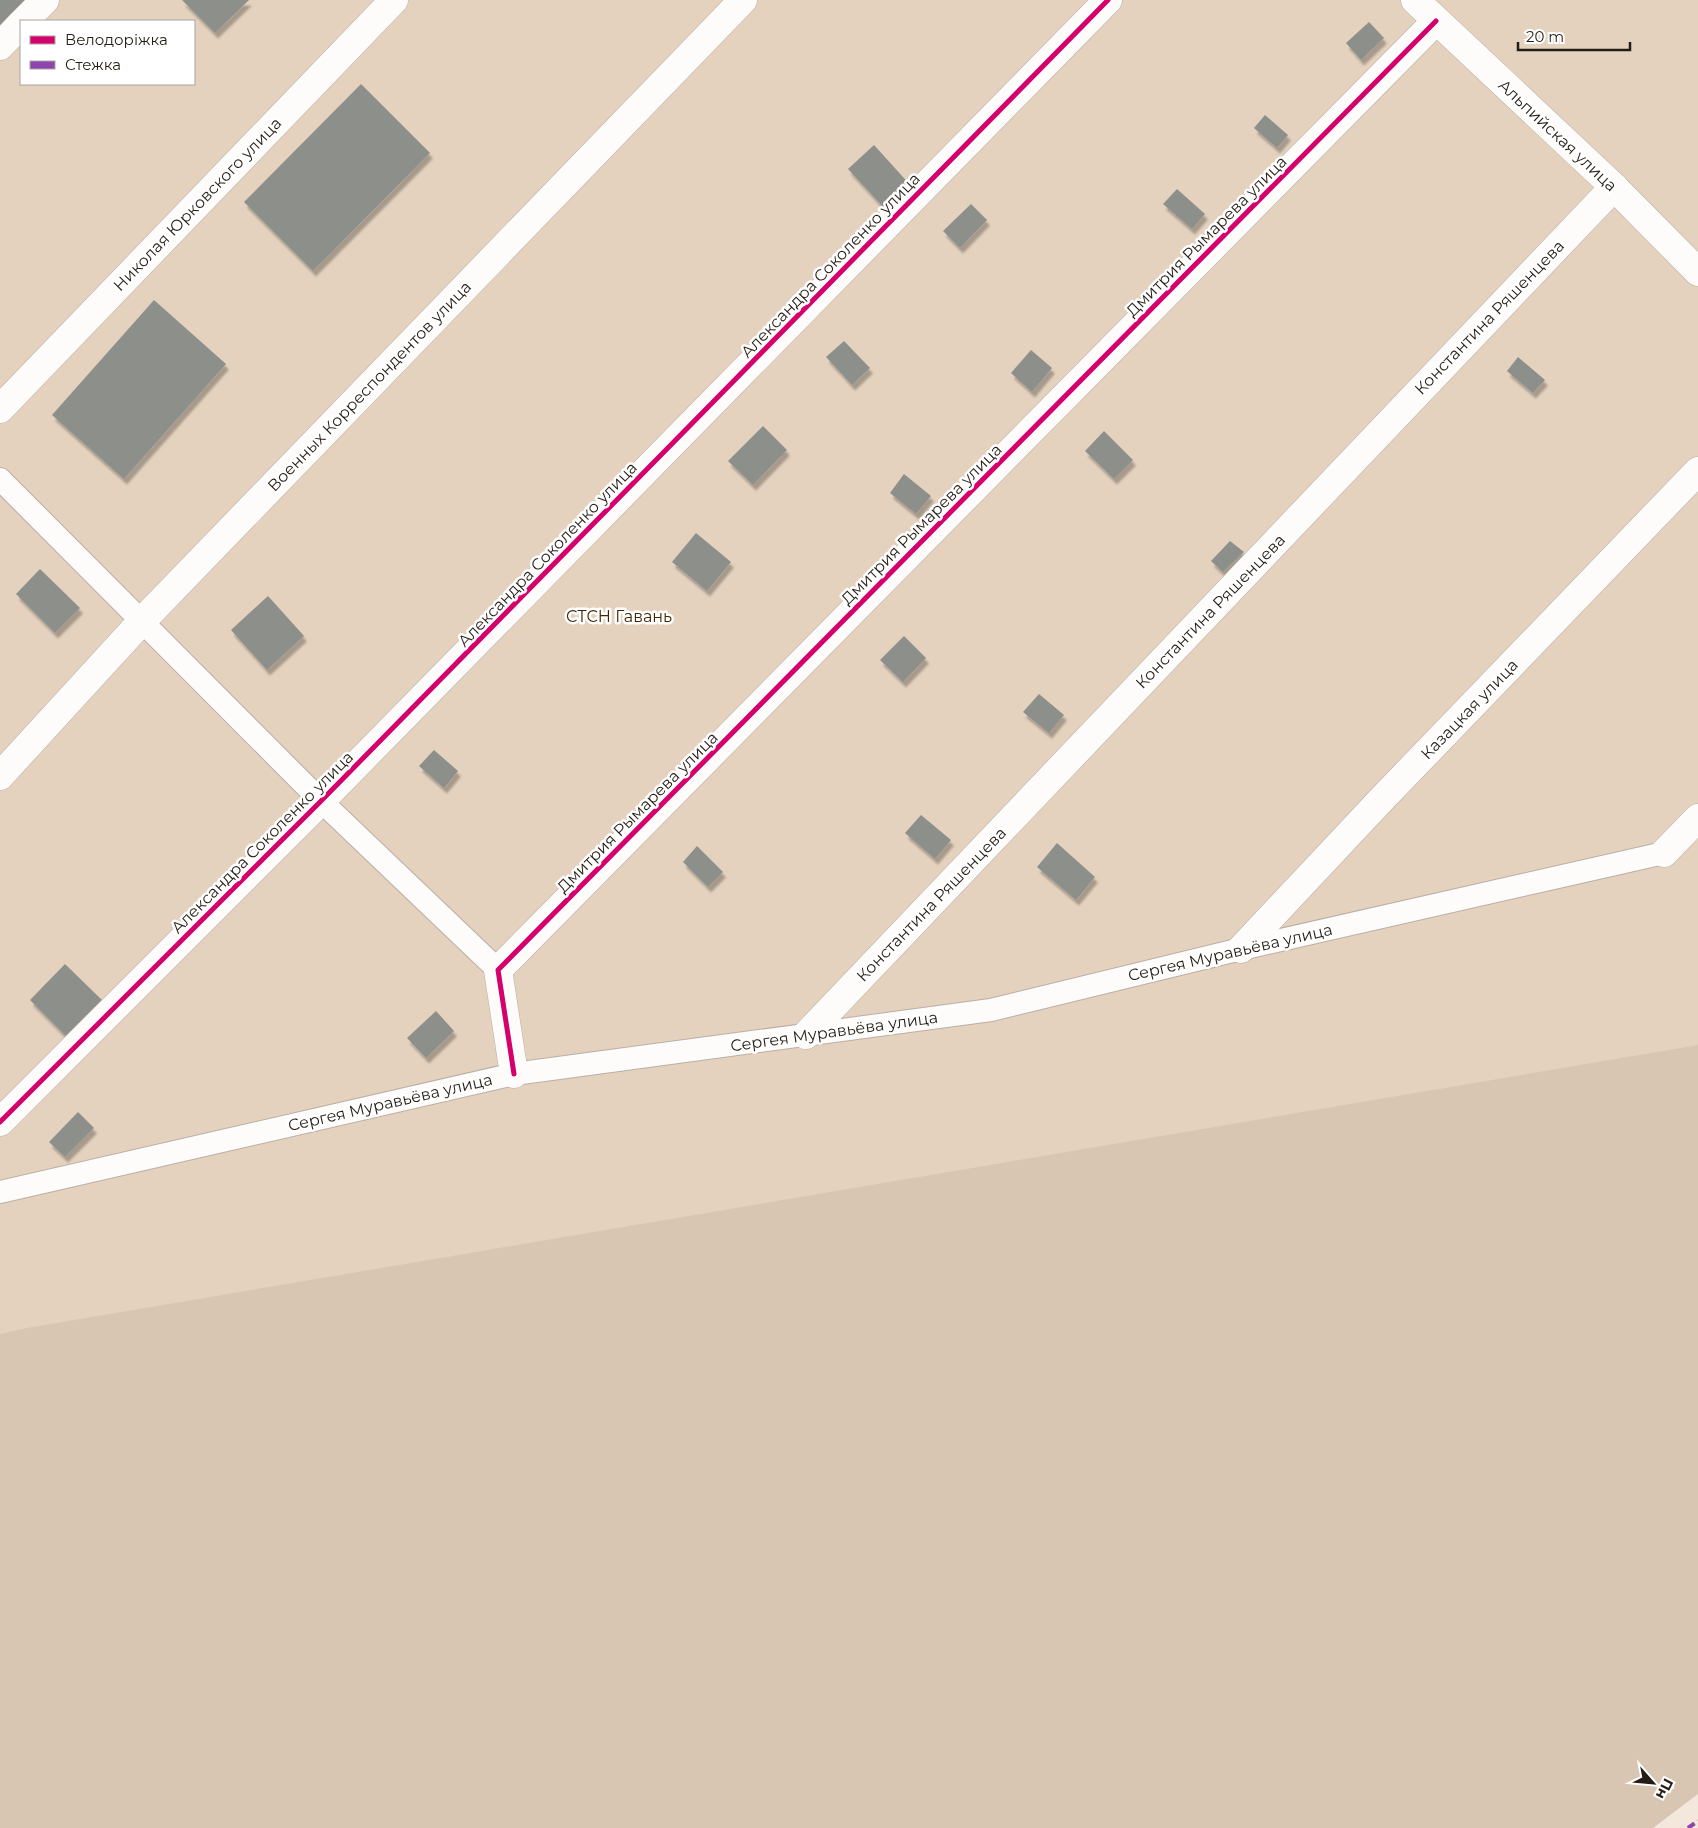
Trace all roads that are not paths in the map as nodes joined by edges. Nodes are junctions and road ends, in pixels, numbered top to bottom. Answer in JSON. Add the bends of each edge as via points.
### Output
{"nodes":[{"id":1,"x":45,"y":0,"type":"edge"},
{"id":2,"x":394,"y":0,"type":"edge"},
{"id":3,"x":743,"y":0,"type":"edge"},
{"id":4,"x":1108,"y":0,"type":"edge"},
{"id":5,"x":1415,"y":0,"type":"edge"},
{"id":6,"x":25,"y":20,"type":"edge"},
{"id":7,"x":1436,"y":21,"type":"junction"},
{"id":8,"x":20,"y":25,"type":"edge"},
{"id":9,"x":0,"y":46,"type":"edge"},
{"id":10,"x":1614,"y":187,"type":"junction"},
{"id":11,"x":1698,"y":272,"type":"edge"},
{"id":12,"x":0,"y":409,"type":"edge"},
{"id":13,"x":1698,"y":471,"type":"edge"},
{"id":14,"x":0,"y":479,"type":"edge"},
{"id":15,"x":142,"y":621,"type":"junction"},
{"id":16,"x":0,"y":776,"type":"edge"},
{"id":17,"x":321,"y":801,"type":"junction"},
{"id":18,"x":1698,"y":818,"type":"edge"},
{"id":19,"x":1664,"y":853,"type":"joint"},
{"id":20,"x":1241,"y":949,"type":"junction"},
{"id":21,"x":498,"y":970,"type":"junction"},
{"id":22,"x":806,"y":1035,"type":"junction"},
{"id":23,"x":514,"y":1074,"type":"junction"},
{"id":24,"x":0,"y":1122,"type":"edge"},
{"id":25,"x":0,"y":1192,"type":"edge"}],
"edges":[{"from":1,"to":6,"type":"street"},
{"from":2,"to":12,"type":"street","name":"Николая Юрковского улица"},
{"from":3,"to":15,"type":"street","name":"Военных Корреспондентов улица"},
{"from":4,"to":17,"type":"street","name":"Александра Соколенко улица"},
{"from":5,"to":7,"type":"street","name":"Альпийская улица"},
{"from":7,"to":10,"type":"street","name":"Альпийская улица"},
{"from":7,"to":21,"type":"street","name":"Дмитрия Рымарева улица"},
{"from":8,"to":9,"type":"street"},
{"from":10,"to":11,"type":"street","name":"Альпийская улица"},
{"from":10,"to":22,"type":"street","name":"Константина Ряшенцева"},
{"from":13,"to":20,"type":"street","name":"Казацкая улица"},
{"from":14,"to":15,"type":"lane"},
{"from":15,"to":16,"type":"street","name":"Военных Корреспондентов улица"},
{"from":15,"to":17,"type":"lane"},
{"from":17,"to":21,"type":"lane"},
{"from":17,"to":24,"type":"street","name":"Александра Соколенко улица"},
{"from":18,"to":19,"type":"street"},
{"from":19,"to":20,"type":"lane","name":"Сергея Муравьёва улица"},
{"from":20,"to":22,"type":"lane","name":"Сергея Муравьёва улица","via":[[990,1010]]},
{"from":21,"to":23,"type":"street"},
{"from":22,"to":23,"type":"lane","name":"Сергея Муравьёва улица"},
{"from":23,"to":25,"type":"lane","name":"Сергея Муравьёва улица"}]}
